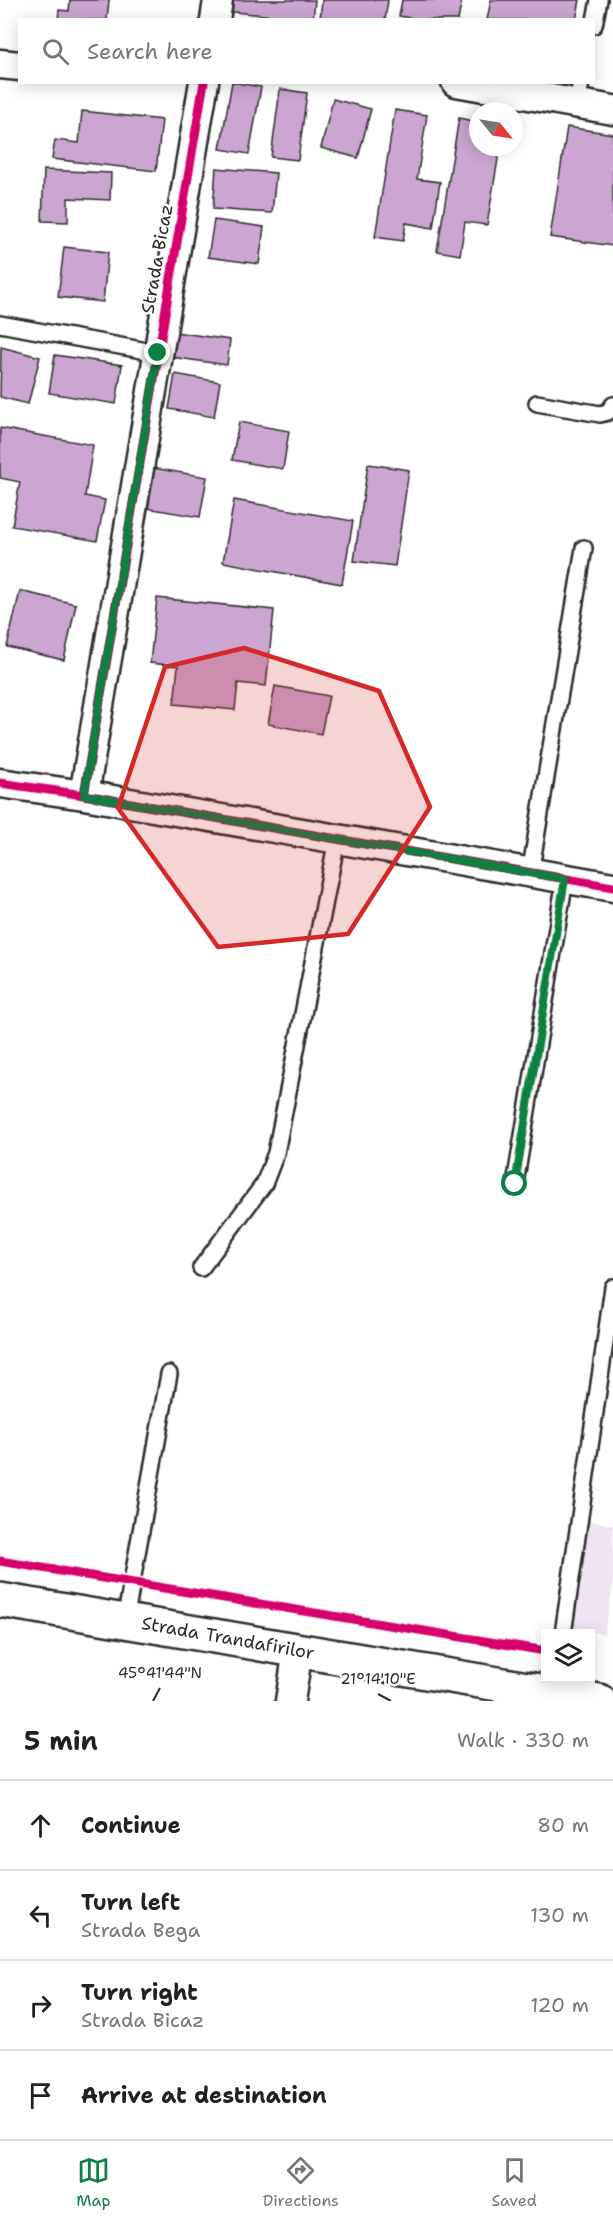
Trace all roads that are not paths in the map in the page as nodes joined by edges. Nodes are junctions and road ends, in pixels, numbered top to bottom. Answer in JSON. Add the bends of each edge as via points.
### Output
{"nodes":[{"id":1,"x":218,"y":0,"type":"edge"},
{"id":2,"x":599,"y":0,"type":"edge"},
{"id":3,"x":215,"y":18,"type":"edge"},
{"id":4,"x":595,"y":20,"type":"edge"},
{"id":5,"x":0,"y":64,"type":"edge"},
{"id":6,"x":18,"y":66,"type":"edge"},
{"id":7,"x":196,"y":84,"type":"edge"},
{"id":8,"x":478,"y":84,"type":"edge"},
{"id":9,"x":579,"y":93,"type":"edge"},
{"id":10,"x":613,"y":110,"type":"edge"},
{"id":11,"x":0,"y":324,"type":"edge"},
{"id":12,"x":158,"y":353,"type":"junction"},
{"id":13,"x":537,"y":403,"type":"dead end"},
{"id":14,"x":613,"y":405,"type":"edge"},
{"id":15,"x":584,"y":548,"type":"dead end"},
{"id":16,"x":0,"y":783,"type":"edge"},
{"id":17,"x":84,"y":795,"type":"junction"},
{"id":18,"x":337,"y":839,"type":"junction"},
{"id":19,"x":530,"y":874,"type":"junction"},
{"id":20,"x":565,"y":879,"type":"junction"},
{"id":21,"x":613,"y":887,"type":"edge"},
{"id":22,"x":515,"y":1184,"type":"dead end"},
{"id":23,"x":201,"y":1268,"type":"dead end"},
{"id":24,"x":613,"y":1287,"type":"edge"},
{"id":25,"x":169,"y":1374,"type":"dead end"},
{"id":26,"x":0,"y":1600,"type":"edge"},
{"id":27,"x":125,"y":1621,"type":"junction"},
{"id":28,"x":564,"y":1629,"type":"edge"},
{"id":29,"x":298,"y":1650,"type":"junction"},
{"id":30,"x":556,"y":1686,"type":"edge"},
{"id":31,"x":290,"y":1701,"type":"edge"},
{"id":32,"x":599,"y":1701,"type":"edge"}],
"edges":[{"from":1,"to":3,"type":"street"},
{"from":2,"to":4,"type":"lane"},
{"from":5,"to":6,"type":"street"},
{"from":7,"to":12,"type":"street","name":"Strada Bicaz"},
{"from":8,"to":9,"type":"street"},
{"from":9,"to":10,"type":"street"},
{"from":11,"to":12,"type":"lane"},
{"from":12,"to":17,"type":"street","name":"Strada Bicaz"},
{"from":13,"to":14,"type":"lane","via":[[600,414]]},
{"from":15,"to":19,"type":"lane"},
{"from":16,"to":17,"type":"street"},
{"from":17,"to":18,"type":"street"},
{"from":18,"to":19,"type":"street"},
{"from":18,"to":23,"type":"lane","via":[[276,1153],[264,1184]]},
{"from":19,"to":20,"type":"street"},
{"from":20,"to":21,"type":"street"},
{"from":20,"to":22,"type":"lane"},
{"from":24,"to":28,"type":"lane"},
{"from":25,"to":27,"type":"lane"},
{"from":26,"to":27,"type":"main road","name":"Strada Trandafirilor"},
{"from":27,"to":29,"type":"main road","name":"Strada Trandafirilor"},
{"from":29,"to":30,"type":"main road","name":"Strada Trandafirilor"},
{"from":29,"to":31,"type":"street"},
{"from":30,"to":32,"type":"main road","name":"Strada Trandafirilor"}]}
